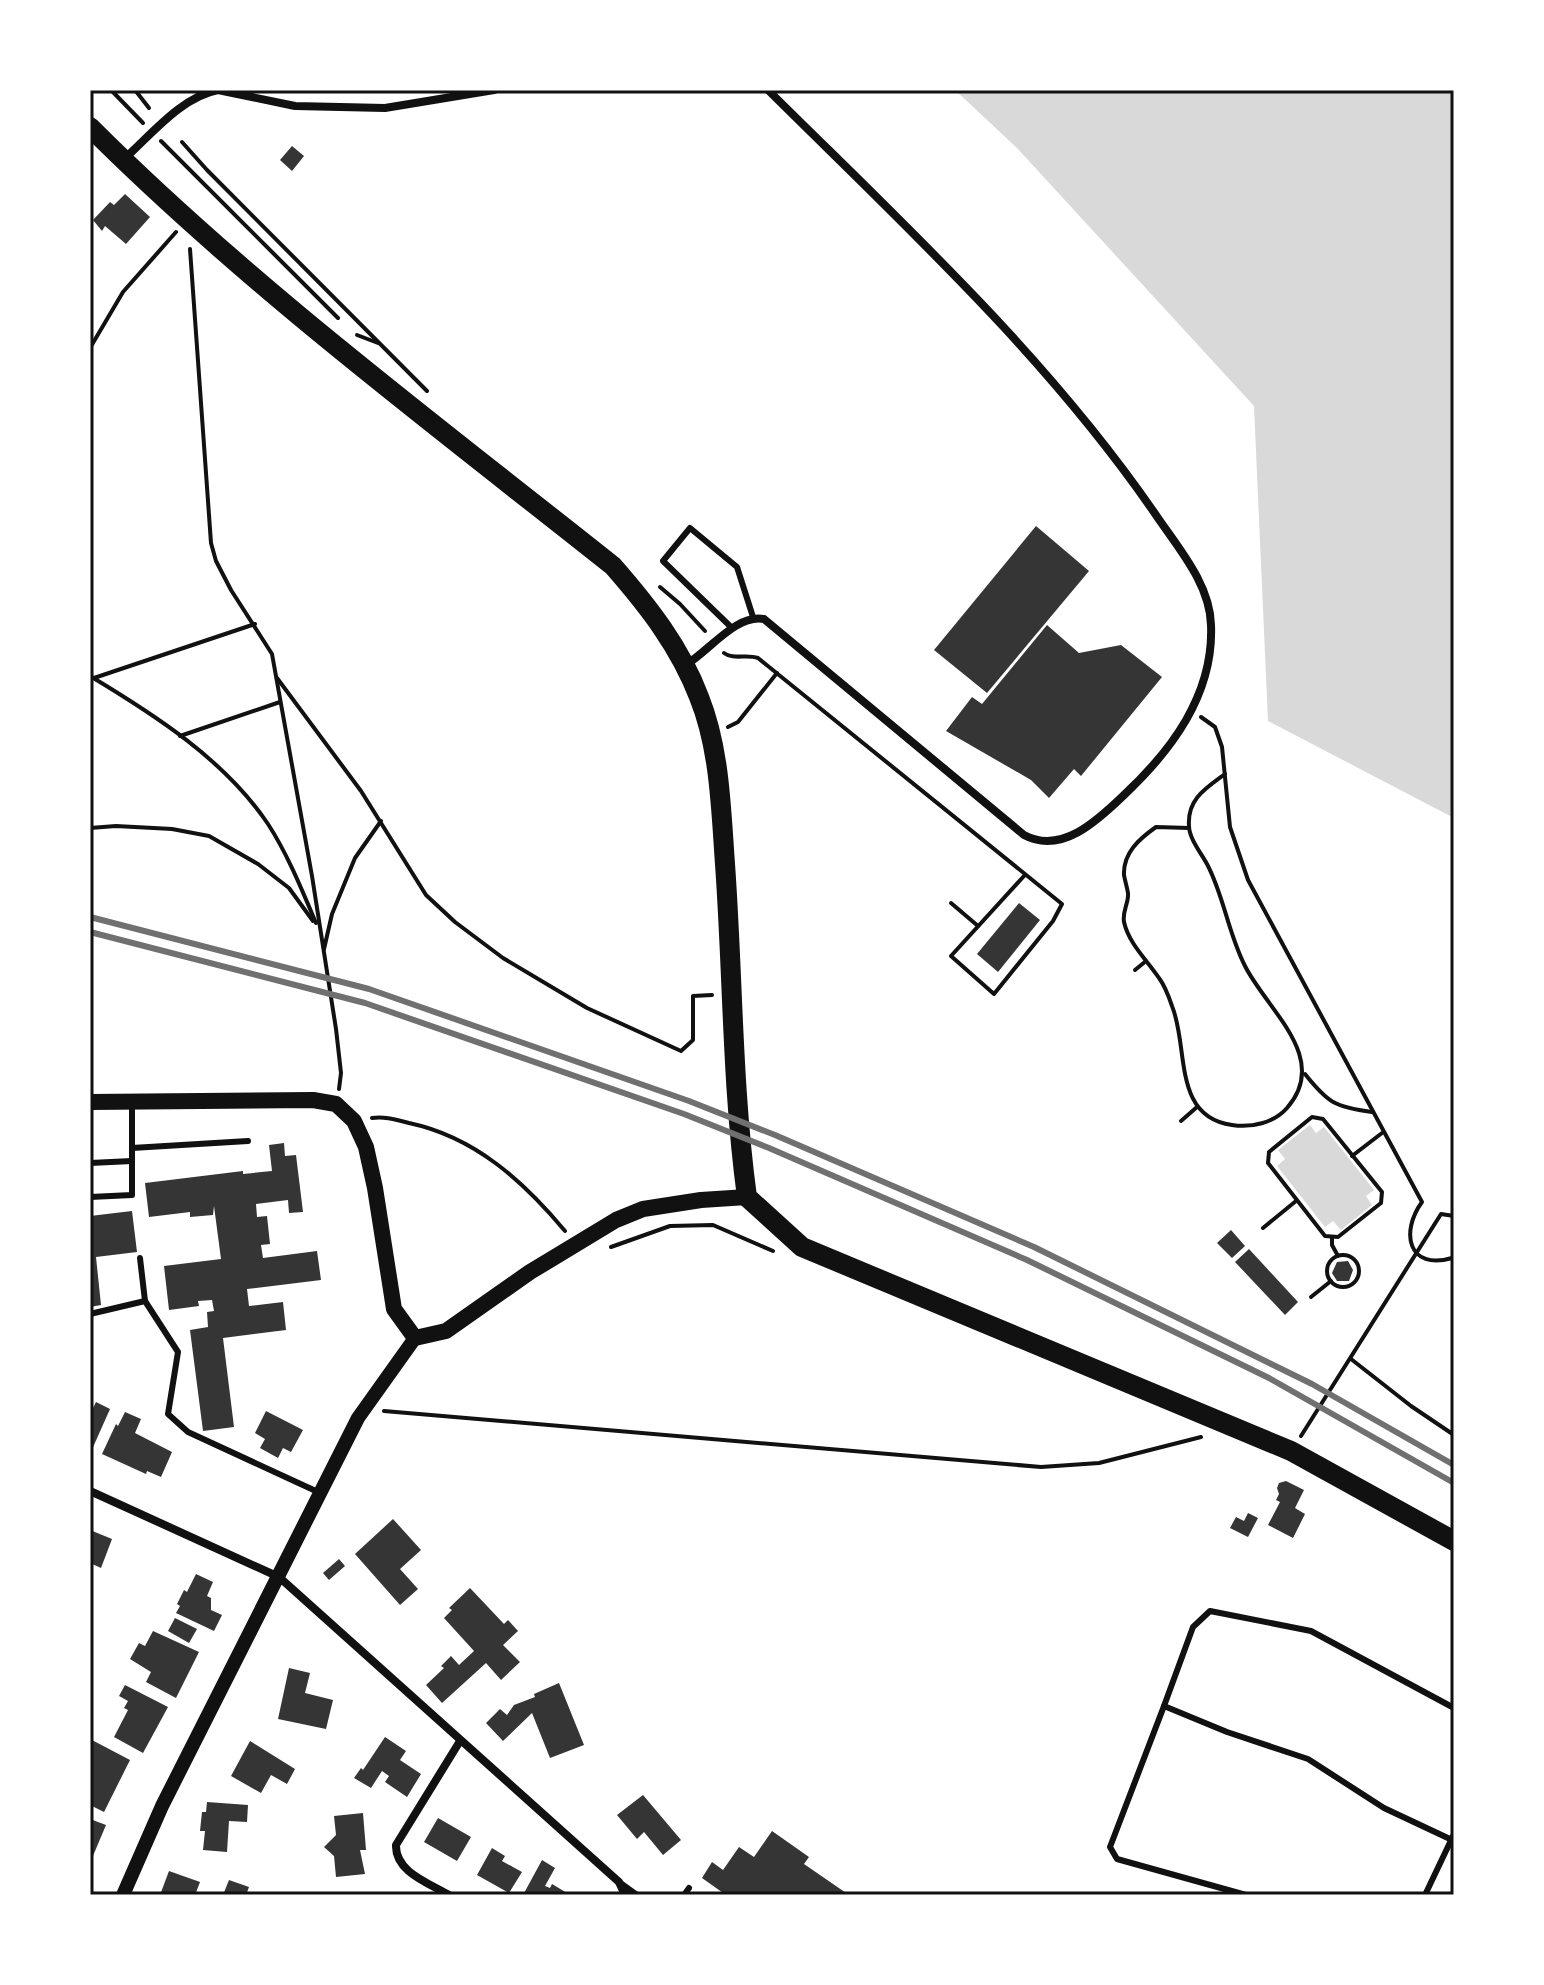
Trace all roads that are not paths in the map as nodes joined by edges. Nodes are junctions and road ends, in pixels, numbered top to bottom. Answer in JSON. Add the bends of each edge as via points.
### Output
{"nodes":[{"id":1,"x":218,"y":90,"type":"edge"},
{"id":2,"x":494,"y":90,"type":"edge"},
{"id":3,"x":768,"y":90,"type":"edge"},
{"id":4,"x":90,"y":127,"type":"edge"},
{"id":5,"x":123,"y":160,"type":"junction"},
{"id":6,"x":753,"y":617,"type":"junction"},
{"id":7,"x":732,"y":628,"type":"junction"},
{"id":8,"x":684,"y":665,"type":"junction"},
{"id":9,"x":132,"y":1100,"type":"junction"},
{"id":10,"x":90,"y":1102,"type":"edge"},
{"id":11,"x":248,"y":1141,"type":"dead end"},
{"id":12,"x":132,"y":1148,"type":"junction"},
{"id":13,"x":132,"y":1161,"type":"junction"},
{"id":14,"x":90,"y":1163,"type":"edge"},
{"id":15,"x":90,"y":1197,"type":"edge"},
{"id":16,"x":747,"y":1197,"type":"junction"},
{"id":17,"x":140,"y":1258,"type":"dead end"},
{"id":18,"x":145,"y":1301,"type":"junction"},
{"id":19,"x":90,"y":1314,"type":"edge"},
{"id":20,"x":415,"y":1338,"type":"junction"},
{"id":21,"x":90,"y":1491,"type":"edge"},
{"id":22,"x":321,"y":1494,"type":"junction"},
{"id":23,"x":1454,"y":1541,"type":"edge"},
{"id":24,"x":279,"y":1577,"type":"junction"},
{"id":25,"x":1164,"y":1706,"type":"junction"},
{"id":26,"x":1454,"y":1708,"type":"edge"},
{"id":27,"x":460,"y":1741,"type":"junction"},
{"id":28,"x":1452,"y":1837,"type":"edge"},
{"id":29,"x":619,"y":1882,"type":"junction"},
{"id":30,"x":689,"y":1888,"type":"dead end"},
{"id":31,"x":123,"y":1895,"type":"edge"},
{"id":32,"x":449,"y":1895,"type":"edge"},
{"id":33,"x":625,"y":1895,"type":"edge"},
{"id":34,"x":637,"y":1895,"type":"edge"},
{"id":35,"x":684,"y":1895,"type":"edge"},
{"id":36,"x":1246,"y":1895,"type":"edge"},
{"id":37,"x":1425,"y":1895,"type":"edge"}],
"edges":[{"from":1,"to":2,"type":"street","via":[[295,106],[385,108]]},
{"from":1,"to":5,"type":"street","via":[[190,101]]},
{"from":3,"to":6,"type":"street","via":[[1067,395],[1186,559],[1206,596],[1210,648],[1192,712],[1149,772],[1077,833],[1050,843],[1024,835],[789,637]]},
{"from":4,"to":5,"type":"main road"},
{"from":5,"to":8,"type":"main road","via":[[272,291],[613,566],[667,633]]},
{"from":6,"to":7,"type":"street"},
{"from":6,"to":7,"type":"lane","via":[[737,567],[690,528],[663,561]]},
{"from":7,"to":8,"type":"street"},
{"from":8,"to":16,"type":"main road","via":[[700,698],[721,797]]},
{"from":9,"to":10,"type":"main road"},
{"from":9,"to":12,"type":"lane"},
{"from":9,"to":20,"type":"main road","via":[[336,1104],[354,1121],[366,1147],[394,1309]]},
{"from":11,"to":12,"type":"lane"},
{"from":12,"to":13,"type":"lane"},
{"from":13,"to":14,"type":"lane"},
{"from":13,"to":15,"type":"lane","via":[[132,1195]]},
{"from":16,"to":20,"type":"main road","via":[[643,1209],[616,1220],[446,1331]]},
{"from":16,"to":23,"type":"main road","via":[[802,1247],[1291,1451]]},
{"from":17,"to":18,"type":"lane"},
{"from":18,"to":19,"type":"lane"},
{"from":18,"to":22,"type":"lane","via":[[178,1352],[168,1414],[188,1432]]},
{"from":20,"to":22,"type":"street","via":[[365,1409]]},
{"from":21,"to":24,"type":"street"},
{"from":22,"to":24,"type":"street"},
{"from":24,"to":27,"type":"street"},
{"from":24,"to":31,"type":"street","via":[[162,1806]]},
{"from":25,"to":26,"type":"lane","via":[[1193,1627],[1210,1611],[1311,1631]]},
{"from":25,"to":28,"type":"lane","via":[[1308,1759],[1384,1808]]},
{"from":25,"to":36,"type":"lane","via":[[1110,1847],[1117,1859]]},
{"from":27,"to":29,"type":"street"},
{"from":27,"to":32,"type":"street","via":[[396,1845],[403,1867]]},
{"from":28,"to":37,"type":"lane"},
{"from":29,"to":33,"type":"street"},
{"from":29,"to":34,"type":"lane"},
{"from":30,"to":35,"type":"lane"}]}
